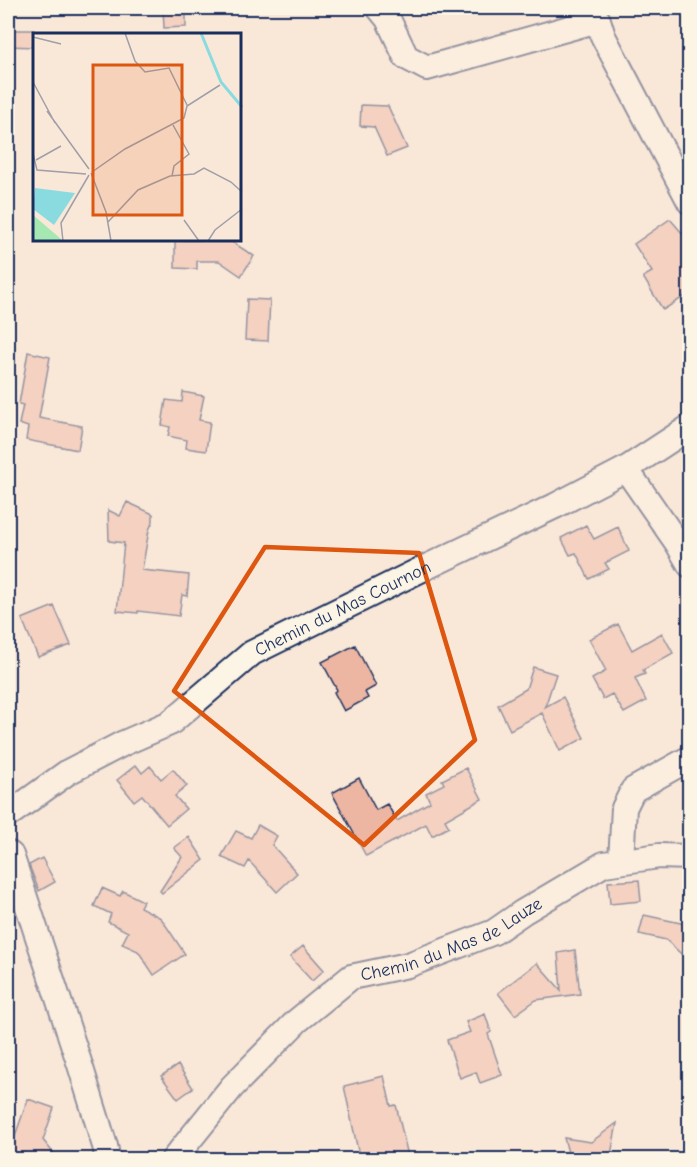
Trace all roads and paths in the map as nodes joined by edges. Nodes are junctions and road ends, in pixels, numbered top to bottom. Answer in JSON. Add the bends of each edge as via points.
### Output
{"nodes":[{"id":1,"x":379,"y":8,"type":"edge"},
{"id":2,"x":690,"y":202,"type":"edge"},
{"id":3,"x":690,"y":427,"type":"edge"},
{"id":4,"x":626,"y":469,"type":"junction"},
{"id":5,"x":690,"y":565,"type":"edge"},
{"id":6,"x":690,"y":758,"type":"edge"},
{"id":7,"x":8,"y":814,"type":"edge"},
{"id":8,"x":8,"y":853,"type":"edge"},
{"id":9,"x":690,"y":857,"type":"edge"},
{"id":10,"x":621,"y":861,"type":"junction"},
{"id":11,"x":108,"y":1160,"type":"edge"},
{"id":12,"x":173,"y":1160,"type":"edge"}],
"edges":[{"from":1,"to":2,"type":"street","via":[[406,57],[427,68],[598,20]]},
{"from":3,"to":4,"type":"street","name":"Chemin du Mas Cournon"},
{"from":4,"to":5,"type":"street"},
{"from":4,"to":7,"type":"street","name":"Chemin du Mas Cournon","via":[[252,652],[170,723],[68,772]]},
{"from":6,"to":10,"type":"street","via":[[633,790],[624,808]]},
{"from":8,"to":11,"type":"street","via":[[12,855]]},
{"from":9,"to":10,"type":"street","name":"Chemin du Mas de Lauze"},
{"from":10,"to":12,"type":"street","name":"Chemin du Mas de Lauze","via":[[604,864],[494,932],[408,965],[351,977],[297,1021],[232,1087]]}]}
